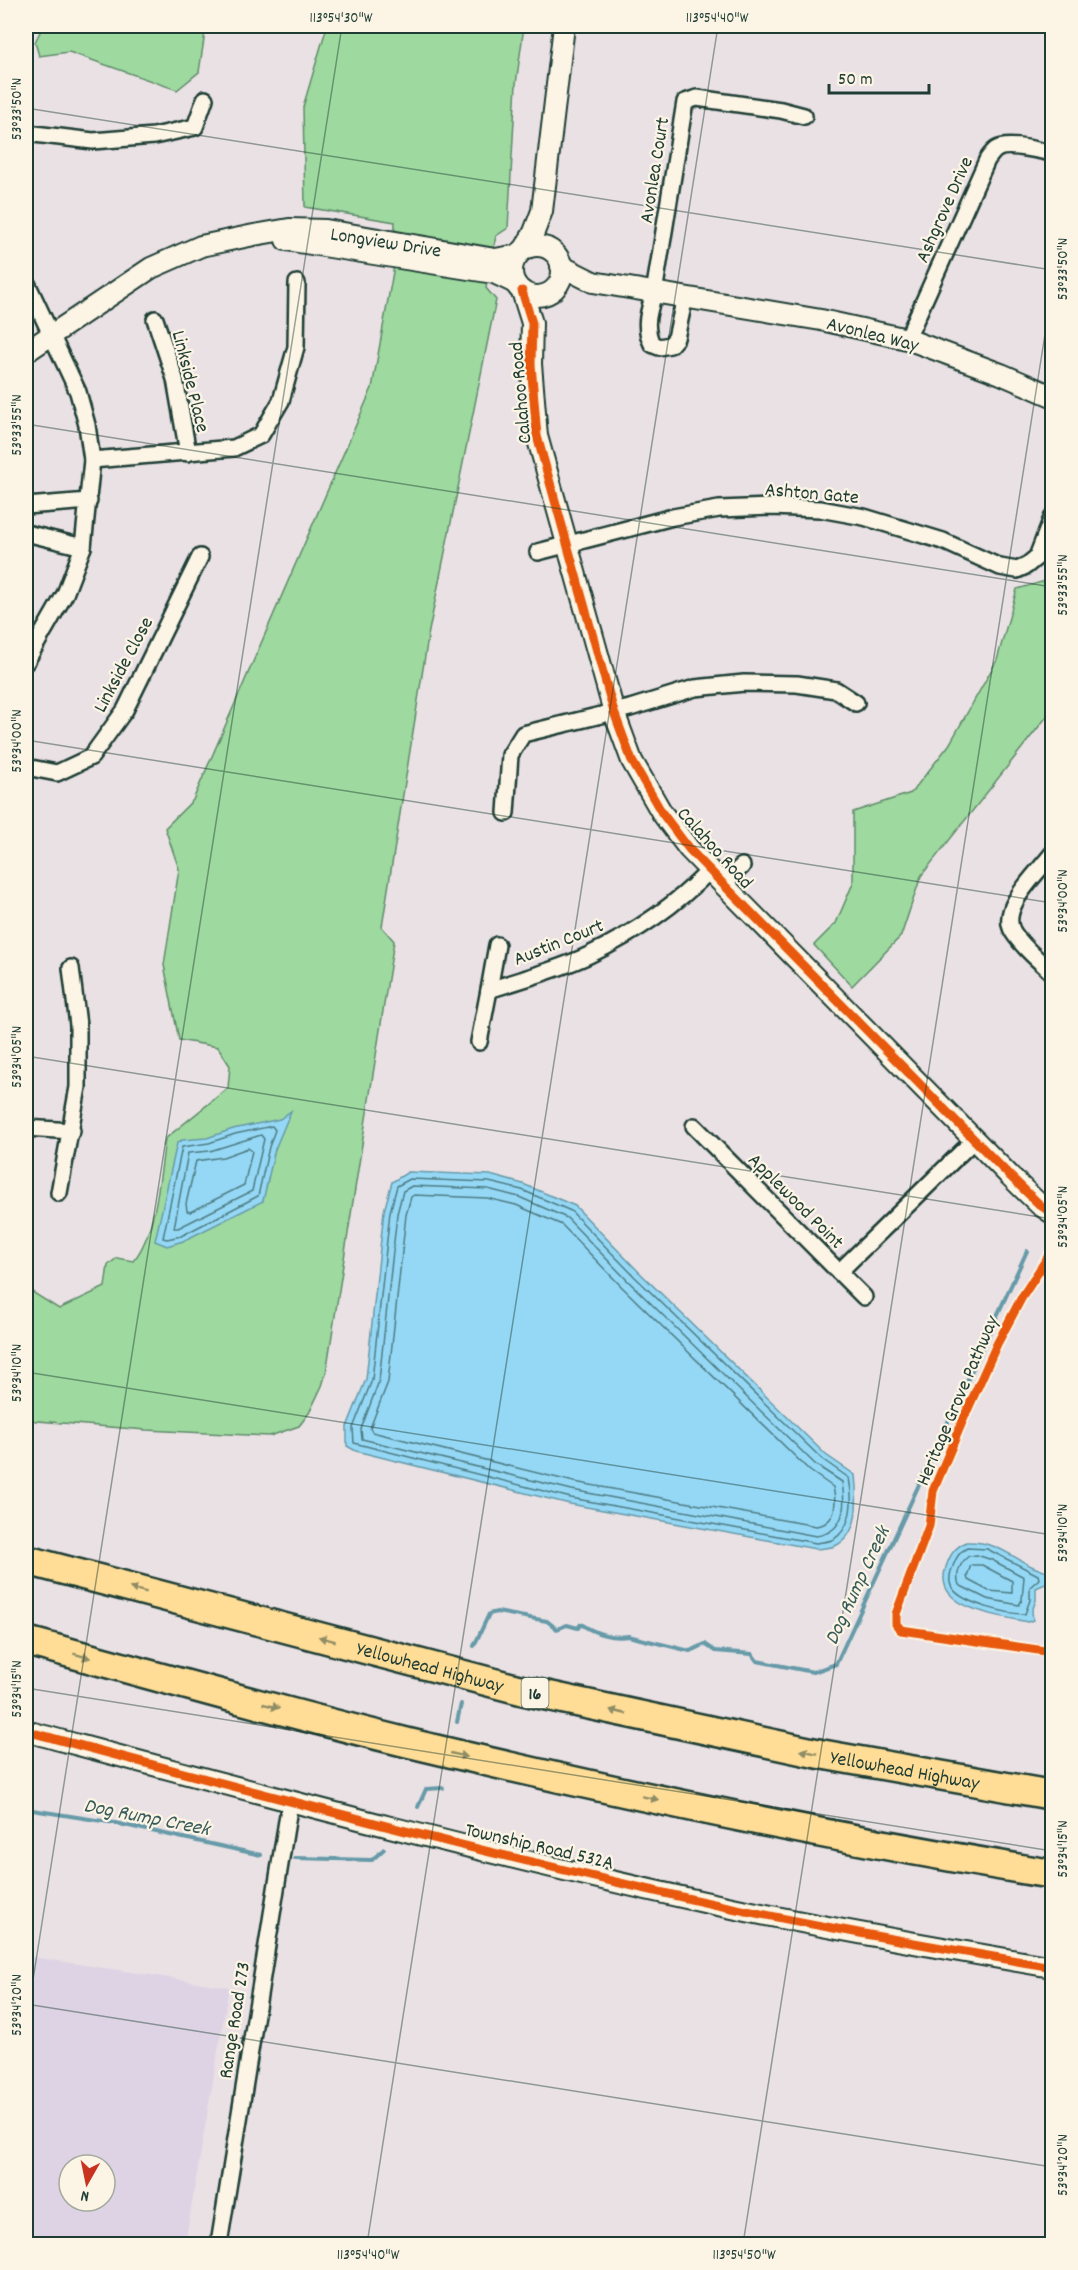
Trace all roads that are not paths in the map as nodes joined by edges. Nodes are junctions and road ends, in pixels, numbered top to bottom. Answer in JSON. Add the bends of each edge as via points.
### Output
{"nodes":[{"id":1,"x":564,"y":26,"type":"edge"},
{"id":2,"x":205,"y":99,"type":"dead end"},
{"id":3,"x":804,"y":116,"type":"dead end"},
{"id":4,"x":26,"y":133,"type":"edge"},
{"id":5,"x":1053,"y":153,"type":"edge"},
{"id":6,"x":542,"y":211,"type":"junction"},
{"id":7,"x":254,"y":235,"type":"junction"},
{"id":8,"x":521,"y":252,"type":"junction"},
{"id":9,"x":557,"y":259,"type":"junction"},
{"id":10,"x":26,"y":281,"type":"edge"},
{"id":11,"x":592,"y":282,"type":"junction"},
{"id":12,"x":297,"y":283,"type":"dead end"},
{"id":13,"x":519,"y":287,"type":"junction"},
{"id":14,"x":552,"y":290,"type":"junction"},
{"id":15,"x":654,"y":293,"type":"junction"},
{"id":16,"x":685,"y":297,"type":"junction"},
{"id":17,"x":155,"y":319,"type":"dead end"},
{"id":18,"x":532,"y":322,"type":"junction"},
{"id":19,"x":50,"y":334,"type":"junction"},
{"id":20,"x":907,"y":339,"type":"junction"},
{"id":21,"x":26,"y":352,"type":"edge"},
{"id":22,"x":1053,"y":396,"type":"edge"},
{"id":23,"x":188,"y":453,"type":"junction"},
{"id":24,"x":92,"y":460,"type":"junction"},
{"id":25,"x":89,"y":501,"type":"junction"},
{"id":26,"x":26,"y":506,"type":"edge"},
{"id":27,"x":1053,"y":518,"type":"edge"},
{"id":28,"x":26,"y":533,"type":"edge"},
{"id":29,"x":568,"y":543,"type":"junction"},
{"id":30,"x":83,"y":547,"type":"junction"},
{"id":31,"x":538,"y":552,"type":"dead end"},
{"id":32,"x":200,"y":557,"type":"dead end"},
{"id":33,"x":26,"y":662,"type":"edge"},
{"id":34,"x":856,"y":703,"type":"dead end"},
{"id":35,"x":614,"y":712,"type":"junction"},
{"id":36,"x":26,"y":766,"type":"edge"},
{"id":37,"x":506,"y":813,"type":"dead end"},
{"id":38,"x":1053,"y":854,"type":"edge"},
{"id":39,"x":742,"y":866,"type":"dead end"},
{"id":40,"x":716,"y":877,"type":"junction"},
{"id":41,"x":497,"y":945,"type":"dead end"},
{"id":42,"x":71,"y":969,"type":"dead end"},
{"id":43,"x":1053,"y":973,"type":"edge"},
{"id":44,"x":489,"y":990,"type":"junction"},
{"id":45,"x":479,"y":1042,"type":"dead end"},
{"id":46,"x":693,"y":1126,"type":"dead end"},
{"id":47,"x":26,"y":1128,"type":"edge"},
{"id":48,"x":72,"y":1131,"type":"junction"},
{"id":49,"x":974,"y":1140,"type":"junction"},
{"id":50,"x":59,"y":1193,"type":"dead end"},
{"id":51,"x":1053,"y":1213,"type":"edge"},
{"id":52,"x":839,"y":1272,"type":"junction"},
{"id":53,"x":864,"y":1297,"type":"dead end"},
{"id":54,"x":26,"y":1560,"type":"edge"},
{"id":55,"x":26,"y":1641,"type":"edge"},
{"id":56,"x":26,"y":1731,"type":"edge"},
{"id":57,"x":1053,"y":1796,"type":"edge"},
{"id":58,"x":290,"y":1802,"type":"junction"},
{"id":59,"x":1053,"y":1874,"type":"edge"},
{"id":60,"x":1053,"y":1967,"type":"edge"},
{"id":61,"x":219,"y":2244,"type":"edge"}],
"edges":[{"from":1,"to":6,"type":"street"},
{"from":2,"to":4,"type":"street","via":[[195,127],[154,136],[93,141]]},
{"from":3,"to":15,"type":"street","name":"Avonlea Court","via":[[697,98],[685,102]]},
{"from":5,"to":20,"type":"street","name":"Ashgrove Drive","via":[[1008,146],[993,152]]},
{"from":6,"to":8,"type":"street"},
{"from":6,"to":9,"type":"street","via":[[545,233]]},
{"from":7,"to":8,"type":"street","name":"Longview Drive","via":[[288,229],[326,230],[495,259]]},
{"from":7,"to":13,"type":"street","name":"Longview Drive","via":[[494,273]]},
{"from":7,"to":19,"type":"street","name":"Longview Drive","via":[[201,246],[151,268]]},
{"from":8,"to":9,"type":"street","via":[[539,246]]},
{"from":8,"to":13,"type":"street","via":[[512,268]]},
{"from":9,"to":11,"type":"street","name":"Avonlea Way"},
{"from":9,"to":14,"type":"street","via":[[560,281]]},
{"from":10,"to":19,"type":"street"},
{"from":11,"to":14,"type":"street","name":"Avonlea Way"},
{"from":11,"to":15,"type":"street","name":"Avonlea Way"},
{"from":12,"to":23,"type":"street","name":"Linkside Place","via":[[296,348],[281,401],[261,435],[234,448]]},
{"from":13,"to":14,"type":"street","via":[[534,296]]},
{"from":13,"to":18,"type":"street","name":"Calahoo Road"},
{"from":14,"to":18,"type":"street","name":"Calahoo Road"},
{"from":15,"to":16,"type":"street","name":"Avonlea Way"},
{"from":15,"to":16,"type":"street","via":[[646,332],[652,344],[659,347],[670,345],[676,338]]},
{"from":16,"to":20,"type":"street","name":"Avonlea Way"},
{"from":17,"to":23,"type":"street","name":"Linkside Place","via":[[175,380]]},
{"from":18,"to":29,"type":"street","name":"Calahoo Road","via":[[537,436]]},
{"from":19,"to":21,"type":"street","name":"Longview Drive"},
{"from":19,"to":24,"type":"street","via":[[78,392]]},
{"from":20,"to":22,"type":"street","name":"Avonlea Way"},
{"from":23,"to":24,"type":"street","name":"Linkside Place"},
{"from":24,"to":25,"type":"street"},
{"from":25,"to":26,"type":"street"},
{"from":25,"to":30,"type":"street"},
{"from":27,"to":29,"type":"street","name":"Ashton Gate","via":[[1037,557],[1017,570],[1000,567],[903,528],[820,509],[719,508]]},
{"from":28,"to":30,"type":"street"},
{"from":29,"to":31,"type":"street"},
{"from":29,"to":35,"type":"street","name":"Calahoo Road"},
{"from":30,"to":33,"type":"street","via":[[65,594]]},
{"from":32,"to":36,"type":"street","name":"Linkside Close","via":[[125,710],[92,757],[57,773]]},
{"from":34,"to":35,"type":"street","via":[[836,690],[797,684],[744,683],[695,688]]},
{"from":35,"to":37,"type":"street","via":[[523,734],[510,756]]},
{"from":35,"to":40,"type":"street","name":"Calahoo Road","via":[[633,761],[662,813]]},
{"from":38,"to":43,"type":"street","via":[[1009,912],[1012,930],[1022,944]]},
{"from":39,"to":40,"type":"street","name":"Austin Court"},
{"from":40,"to":44,"type":"street","name":"Austin Court","via":[[588,956]]},
{"from":40,"to":49,"type":"street","name":"Calahoo Road"},
{"from":41,"to":44,"type":"street"},
{"from":42,"to":48,"type":"street","via":[[80,1050]]},
{"from":44,"to":45,"type":"street"},
{"from":46,"to":52,"type":"street","name":"Applewood Point"},
{"from":47,"to":48,"type":"street"},
{"from":48,"to":50,"type":"street"},
{"from":49,"to":51,"type":"street","name":"Calahoo Road"},
{"from":49,"to":52,"type":"street","name":"Applewood Point"},
{"from":52,"to":53,"type":"street"},
{"from":57,"to":54,"type":"highway","name":"Yellowhead Highway","number":"16","one_way":true,"via":[[820,1754],[521,1690]]},
{"from":55,"to":59,"type":"highway","one_way":true,"via":[[522,1769],[816,1833]]},
{"from":56,"to":58,"type":"street","name":"Township Road 532A"},
{"from":58,"to":60,"type":"street","name":"Township Road 532A","via":[[703,1902]]},
{"from":58,"to":61,"type":"street","name":"Range Road 273"}]}
